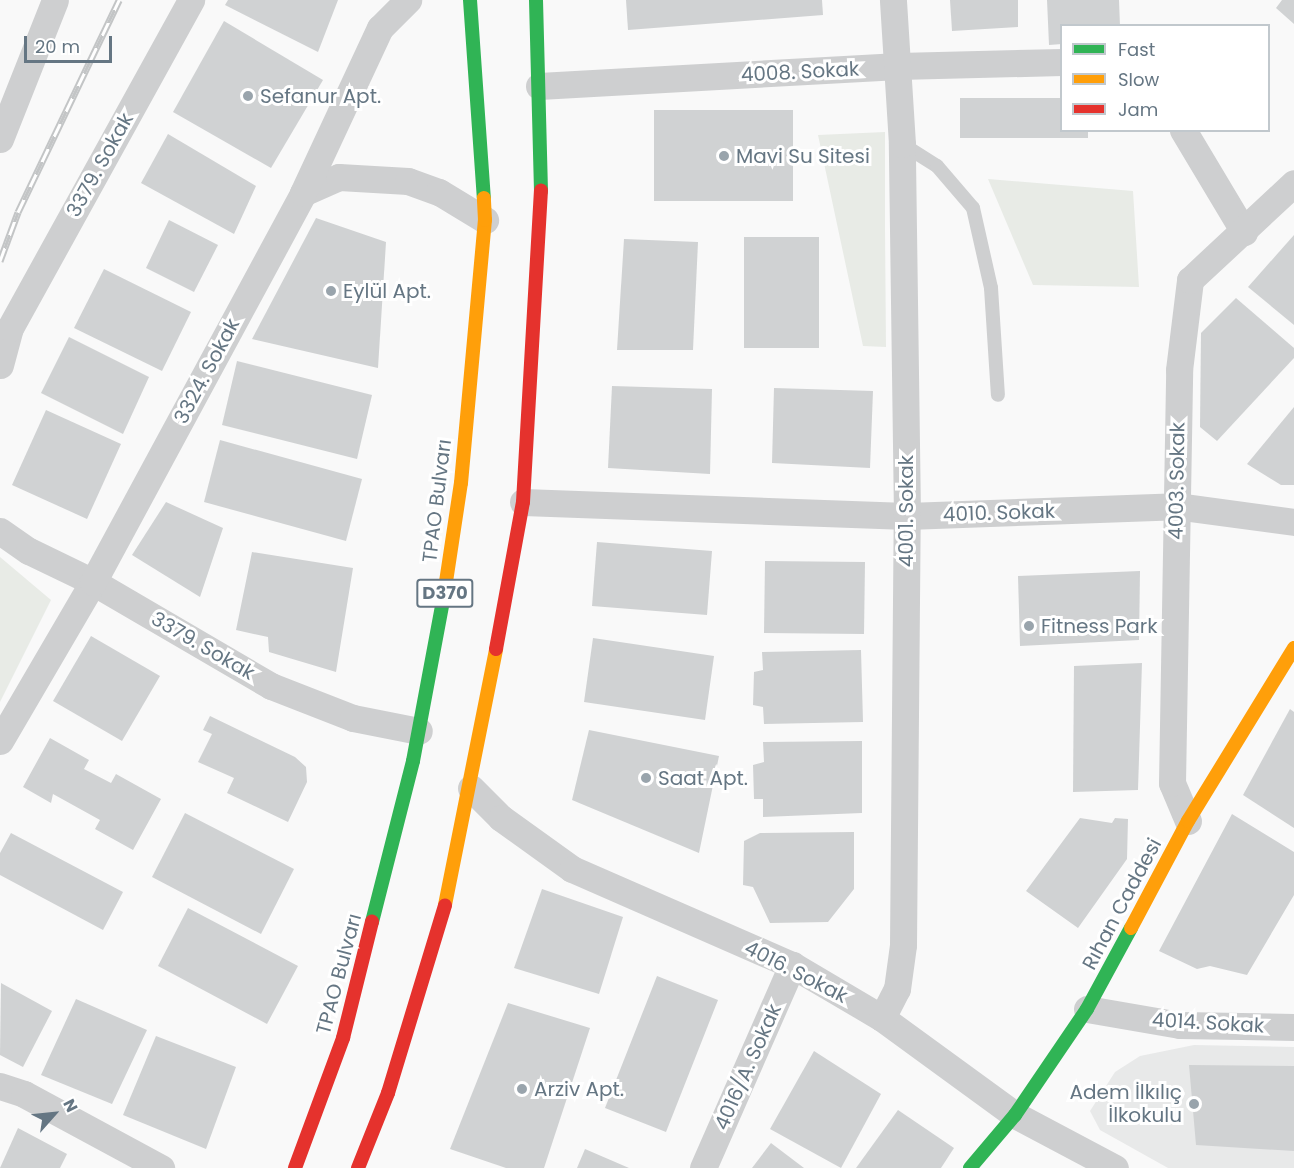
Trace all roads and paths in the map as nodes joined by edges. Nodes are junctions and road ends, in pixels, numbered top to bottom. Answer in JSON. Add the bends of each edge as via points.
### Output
{"nodes":[{"id":1,"x":55,"y":0,"type":"edge"},
{"id":2,"x":191,"y":0,"type":"edge"},
{"id":3,"x":408,"y":0,"type":"edge"},
{"id":4,"x":470,"y":0,"type":"edge"},
{"id":5,"x":536,"y":0,"type":"edge"},
{"id":6,"x":893,"y":0,"type":"edge"},
{"id":7,"x":1060,"y":62,"type":"edge"},
{"id":8,"x":898,"y":66,"type":"junction"},
{"id":9,"x":539,"y":86,"type":"junction"},
{"id":10,"x":1184,"y":132,"type":"edge"},
{"id":11,"x":0,"y":139,"type":"edge"},
{"id":12,"x":902,"y":144,"type":"junction"},
{"id":13,"x":1294,"y":183,"type":"edge"},
{"id":14,"x":303,"y":193,"type":"junction"},
{"id":15,"x":485,"y":220,"type":"junction"},
{"id":16,"x":1244,"y":232,"type":"junction"},
{"id":17,"x":0,"y":365,"type":"edge"},
{"id":18,"x":998,"y":395,"type":"dead end"},
{"id":19,"x":523,"y":502,"type":"junction"},
{"id":20,"x":1176,"y":506,"type":"junction"},
{"id":21,"x":907,"y":516,"type":"junction"},
{"id":22,"x":1294,"y":522,"type":"edge"},
{"id":23,"x":0,"y":531,"type":"edge"},
{"id":24,"x":93,"y":582,"type":"junction"},
{"id":25,"x":1294,"y":648,"type":"edge"},
{"id":26,"x":419,"y":731,"type":"junction"},
{"id":27,"x":0,"y":741,"type":"edge"},
{"id":28,"x":471,"y":788,"type":"junction"},
{"id":29,"x":1188,"y":821,"type":"junction"},
{"id":30,"x":792,"y":965,"type":"junction"},
{"id":31,"x":1087,"y":1009,"type":"junction"},
{"id":32,"x":882,"y":1018,"type":"junction"},
{"id":33,"x":1294,"y":1027,"type":"edge"},
{"id":34,"x":0,"y":1086,"type":"edge"},
{"id":35,"x":1015,"y":1114,"type":"junction"},
{"id":36,"x":161,"y":1168,"type":"edge"},
{"id":37,"x":295,"y":1168,"type":"edge"},
{"id":38,"x":358,"y":1168,"type":"edge"},
{"id":39,"x":703,"y":1168,"type":"edge"},
{"id":40,"x":970,"y":1168,"type":"edge"},
{"id":41,"x":1115,"y":1168,"type":"edge"}],
"edges":[{"from":1,"to":11,"type":"street"},
{"from":2,"to":17,"type":"street","name":"3379. Sokak","via":[[10,328]]},
{"from":3,"to":14,"type":"street","name":"3324. Sokak","via":[[380,28]]},
{"from":4,"to":15,"type":"main road","name":"TPAO Bulvarı","number":"D370"},
{"from":5,"to":9,"type":"main road","number":"D370"},
{"from":6,"to":8,"type":"street","name":"4001. Sokak"},
{"from":7,"to":8,"type":"street","name":"4008. Sokak"},
{"from":8,"to":9,"type":"street","name":"4008. Sokak"},
{"from":8,"to":12,"type":"street","name":"4001. Sokak"},
{"from":9,"to":19,"type":"main road","number":"D370","via":[[542,226]]},
{"from":10,"to":16,"type":"street"},
{"from":12,"to":18,"type":"lane","via":[[937,166],[973,208],[991,288]]},
{"from":12,"to":21,"type":"street","name":"4001. Sokak"},
{"from":13,"to":16,"type":"street","name":"4003. Sokak"},
{"from":14,"to":15,"type":"street","via":[[339,177],[408,181],[439,192]]},
{"from":14,"to":24,"type":"street","name":"3324. Sokak"},
{"from":15,"to":26,"type":"main road","name":"TPAO Bulvarı","number":"D370","via":[[461,483]]},
{"from":16,"to":20,"type":"street","name":"4003. Sokak","via":[[1190,280],[1179,370]]},
{"from":19,"to":21,"type":"street","name":"4010. Sokak"},
{"from":19,"to":28,"type":"main road","number":"D370"},
{"from":20,"to":21,"type":"street","name":"4010. Sokak"},
{"from":20,"to":22,"type":"street","name":"4010. Sokak"},
{"from":20,"to":29,"type":"street","name":"4003. Sokak","via":[[1172,783]]},
{"from":21,"to":32,"type":"street","name":"4001. Sokak","via":[[903,945],[897,989]]},
{"from":23,"to":24,"type":"street","name":"3379. Sokak","via":[[29,551]]},
{"from":24,"to":26,"type":"street","name":"3379. Sokak","via":[[271,686],[353,718]]},
{"from":24,"to":27,"type":"street","name":"3324. Sokak"},
{"from":25,"to":29,"type":"main road","name":"Rıhan Caddesi"},
{"from":26,"to":37,"type":"main road","name":"TPAO Bulvarı","number":"D370","via":[[343,1038]]},
{"from":28,"to":30,"type":"street","name":"4016. Sokak","via":[[501,818],[572,869]]},
{"from":28,"to":38,"type":"main road","number":"D370","via":[[436,943],[388,1093]]},
{"from":29,"to":31,"type":"main road","name":"Rıhan Caddesi"},
{"from":30,"to":32,"type":"street","name":"4016. Sokak"},
{"from":30,"to":39,"type":"street","name":"4016/A. Sokak"},
{"from":31,"to":33,"type":"street","name":"4014. Sokak","via":[[1180,1025]]},
{"from":31,"to":35,"type":"main road","name":"Rıhan Caddesi"},
{"from":32,"to":35,"type":"street","name":"4016. Sokak"},
{"from":34,"to":36,"type":"street","via":[[24,1094]]},
{"from":35,"to":40,"type":"main road","name":"Rıhan Caddesi"},
{"from":35,"to":41,"type":"street","name":"4016. Sokak"}]}
